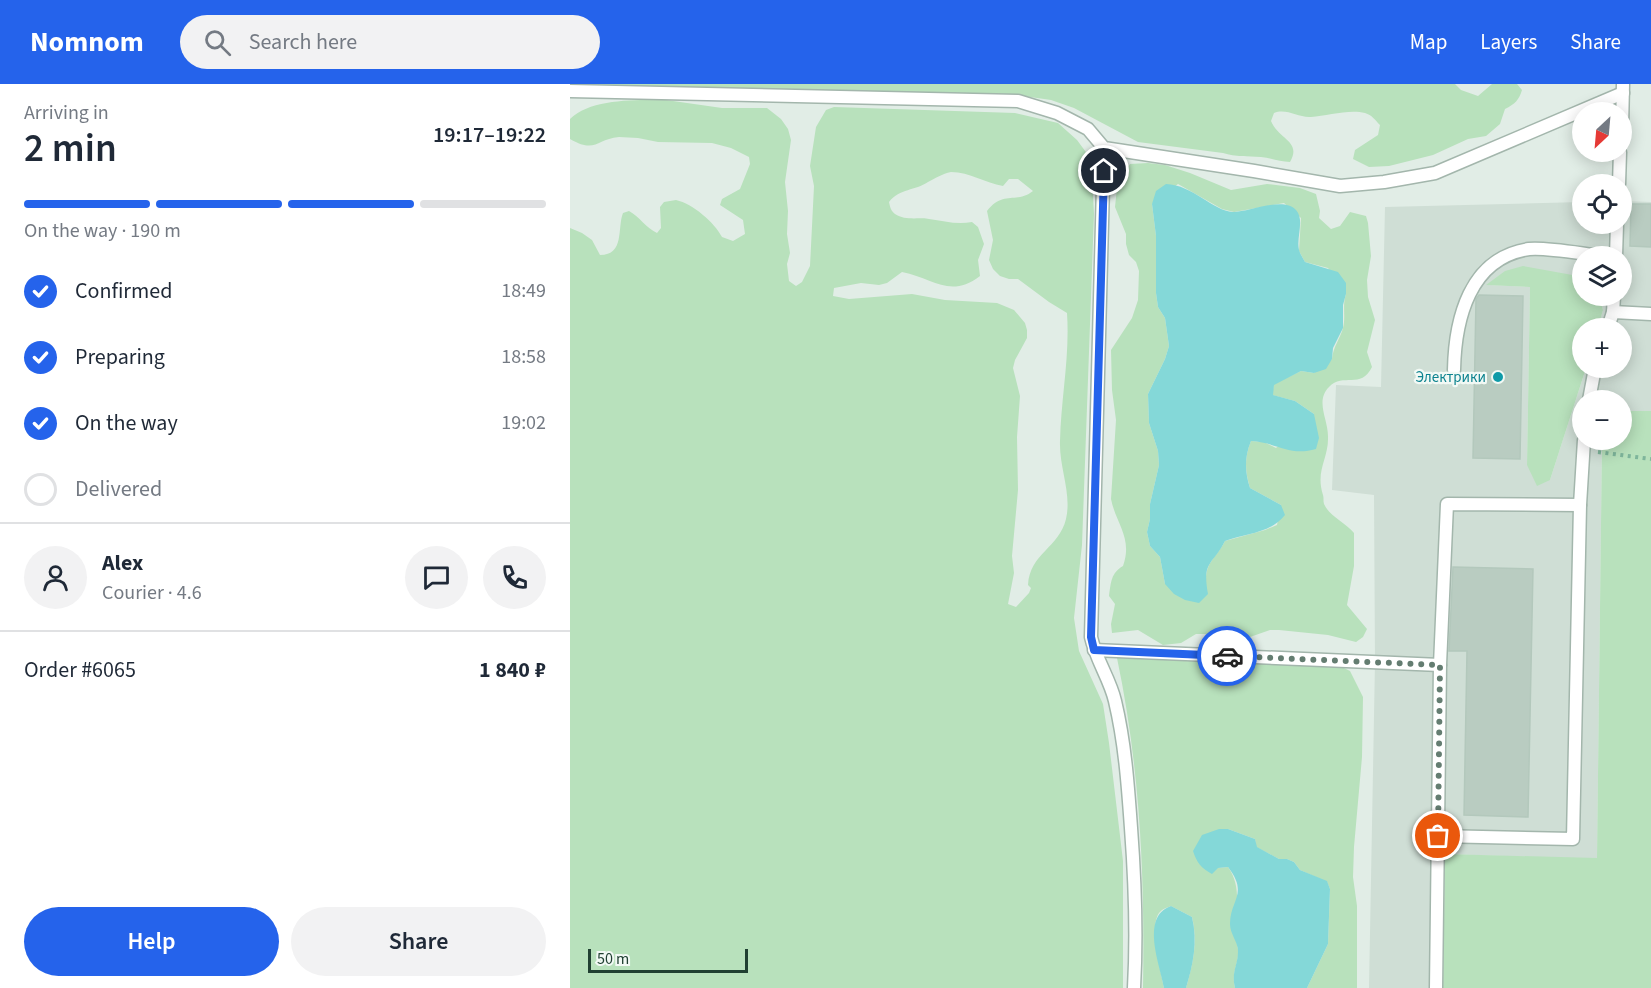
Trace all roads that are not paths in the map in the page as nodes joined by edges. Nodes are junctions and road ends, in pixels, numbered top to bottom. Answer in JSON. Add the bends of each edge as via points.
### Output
{"nodes":[{"id":1,"x":1623,"y":89,"type":"edge"},
{"id":2,"x":570,"y":91,"type":"edge"},
{"id":3,"x":1104,"y":148,"type":"junction"},
{"id":4,"x":1572,"y":253,"type":"edge"},
{"id":5,"x":1613,"y":306,"type":"edge"},
{"id":6,"x":1613,"y":312,"type":"junction"},
{"id":7,"x":1651,"y":314,"type":"edge"},
{"id":8,"x":1611,"y":318,"type":"edge"},
{"id":9,"x":1454,"y":370,"type":"dead end"},
{"id":10,"x":1583,"y":450,"type":"edge"},
{"id":11,"x":1580,"y":505,"type":"junction"},
{"id":12,"x":1094,"y":650,"type":"junction"},
{"id":13,"x":1440,"y":665,"type":"junction"},
{"id":14,"x":1438,"y":836,"type":"junction"},
{"id":15,"x":1134,"y":988,"type":"edge"},
{"id":16,"x":1436,"y":988,"type":"edge"}],
"edges":[{"from":1,"to":3,"type":"lane","via":[[1435,173],[1384,182],[1340,186]]},
{"from":2,"to":3,"type":"lane","via":[[1017,100],[1057,112],[1089,129]]},
{"from":3,"to":12,"type":"lane","via":[[1091,637]]},
{"from":4,"to":9,"type":"lane","via":[[1529,249],[1502,258],[1475,281],[1461,313]]},
{"from":5,"to":6,"type":"lane"},
{"from":6,"to":7,"type":"lane"},
{"from":6,"to":8,"type":"lane"},
{"from":10,"to":11,"type":"lane"},
{"from":11,"to":13,"type":"lane","via":[[1447,504]]},
{"from":11,"to":14,"type":"lane","via":[[1573,839]]},
{"from":12,"to":13,"type":"lane"},
{"from":12,"to":15,"type":"lane","via":[[1115,699],[1127,772],[1136,954]]},
{"from":13,"to":14,"type":"lane"},
{"from":14,"to":16,"type":"lane"}]}
